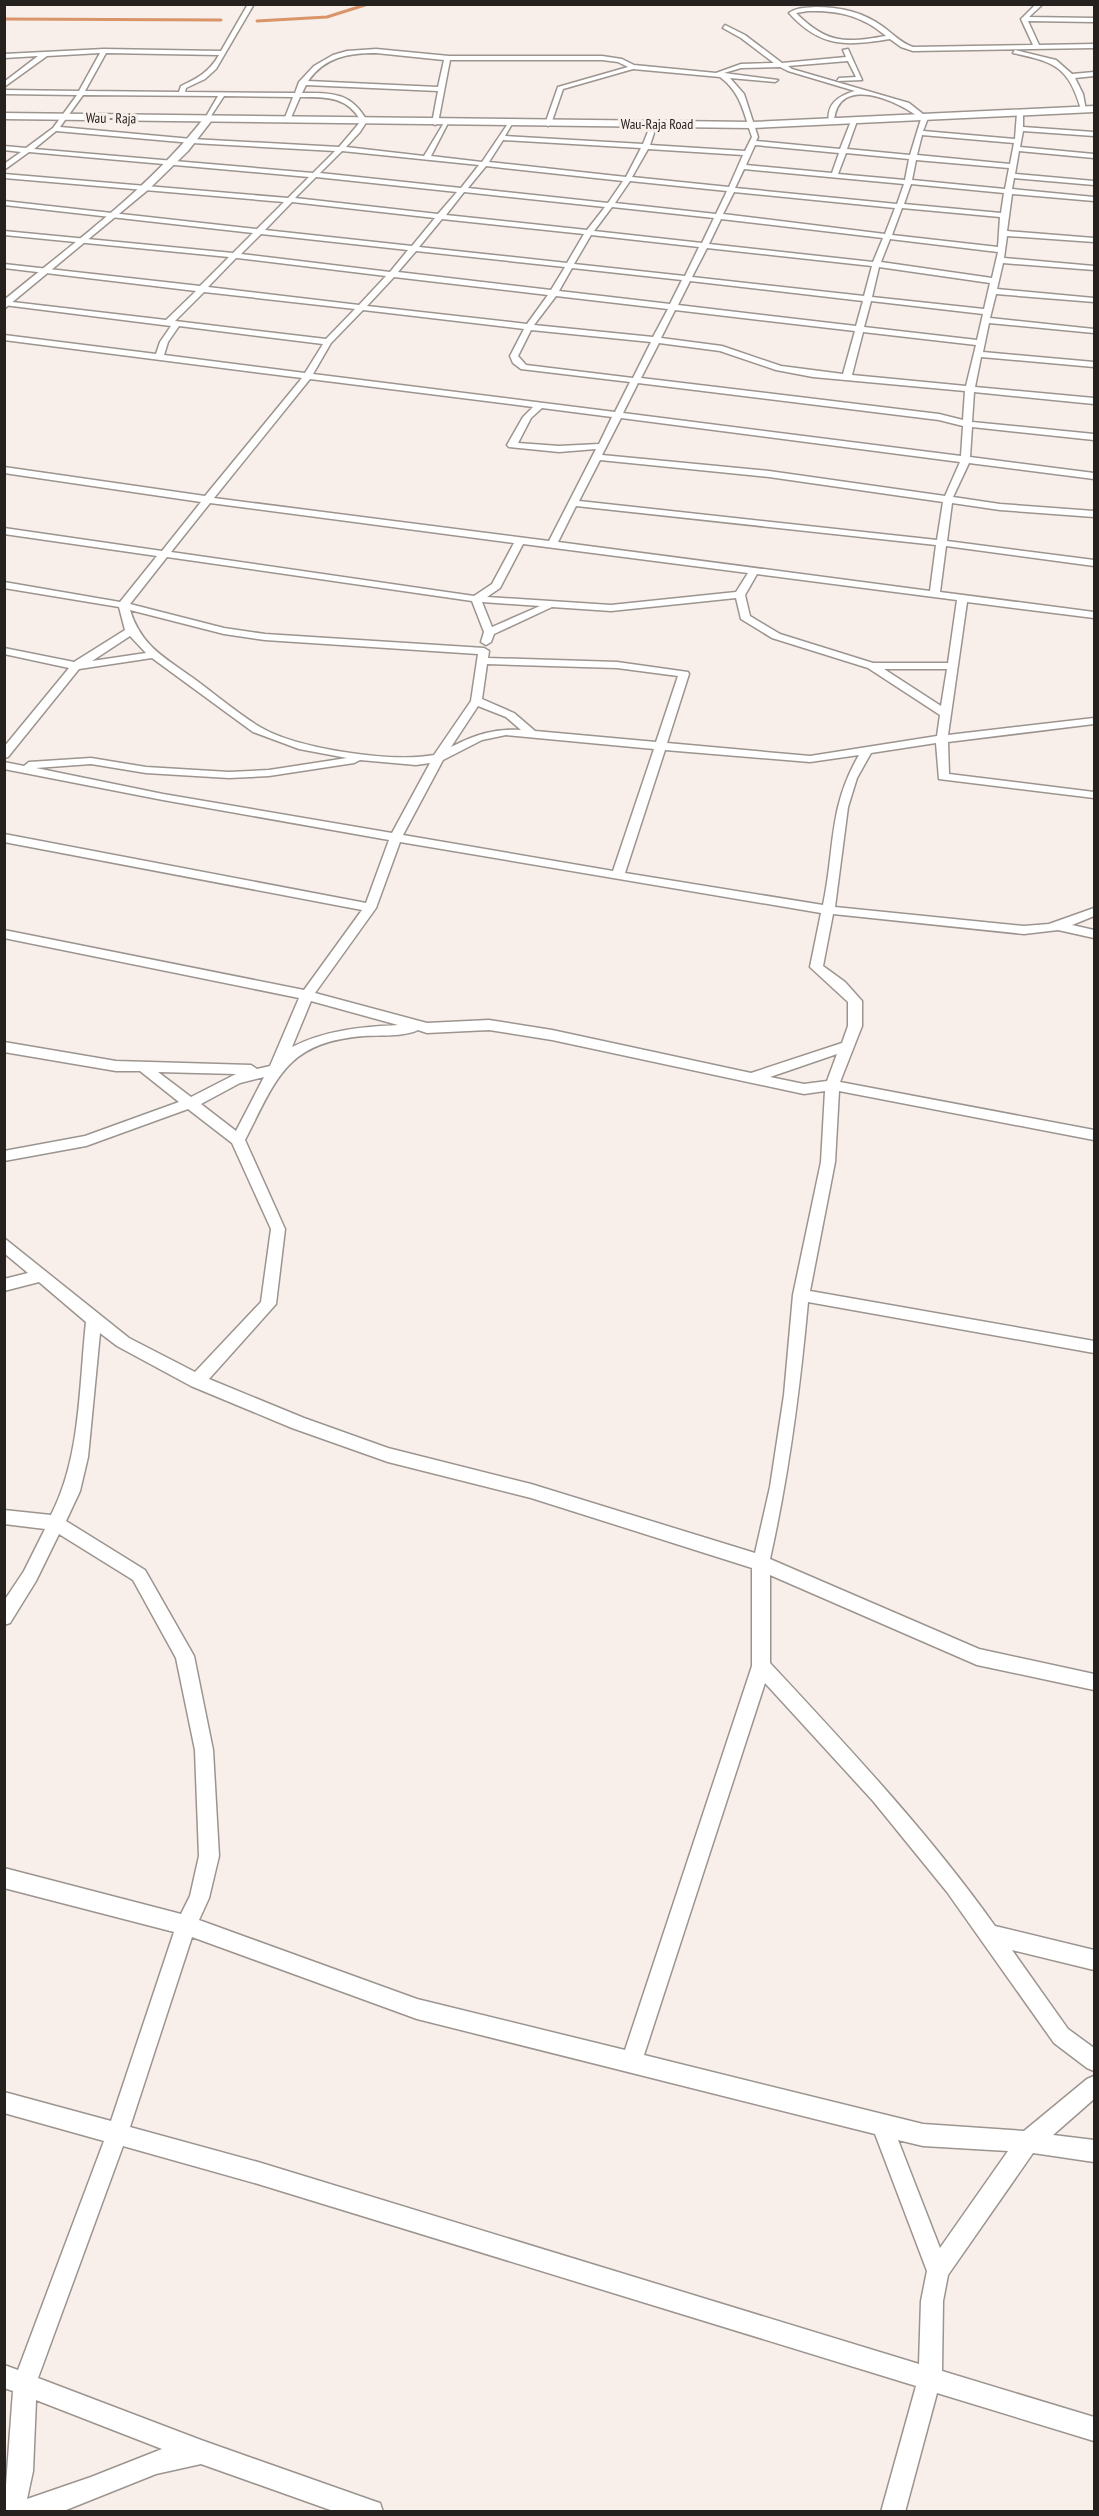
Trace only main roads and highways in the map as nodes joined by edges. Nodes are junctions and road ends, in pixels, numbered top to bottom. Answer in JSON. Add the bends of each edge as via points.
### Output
{"nodes":[{"id":1,"x":1089,"y":109,"type":"edge"},
{"id":2,"x":4,"y":117,"type":"edge"},
{"id":3,"x":213,"y":120,"type":"joint"}],
"edges":[{"from":1,"to":3,"type":"main road","name":"Wau-Raja Road","via":[[752,125]]},
{"from":2,"to":3,"type":"main road","name":"Wau - Raja"}]}
